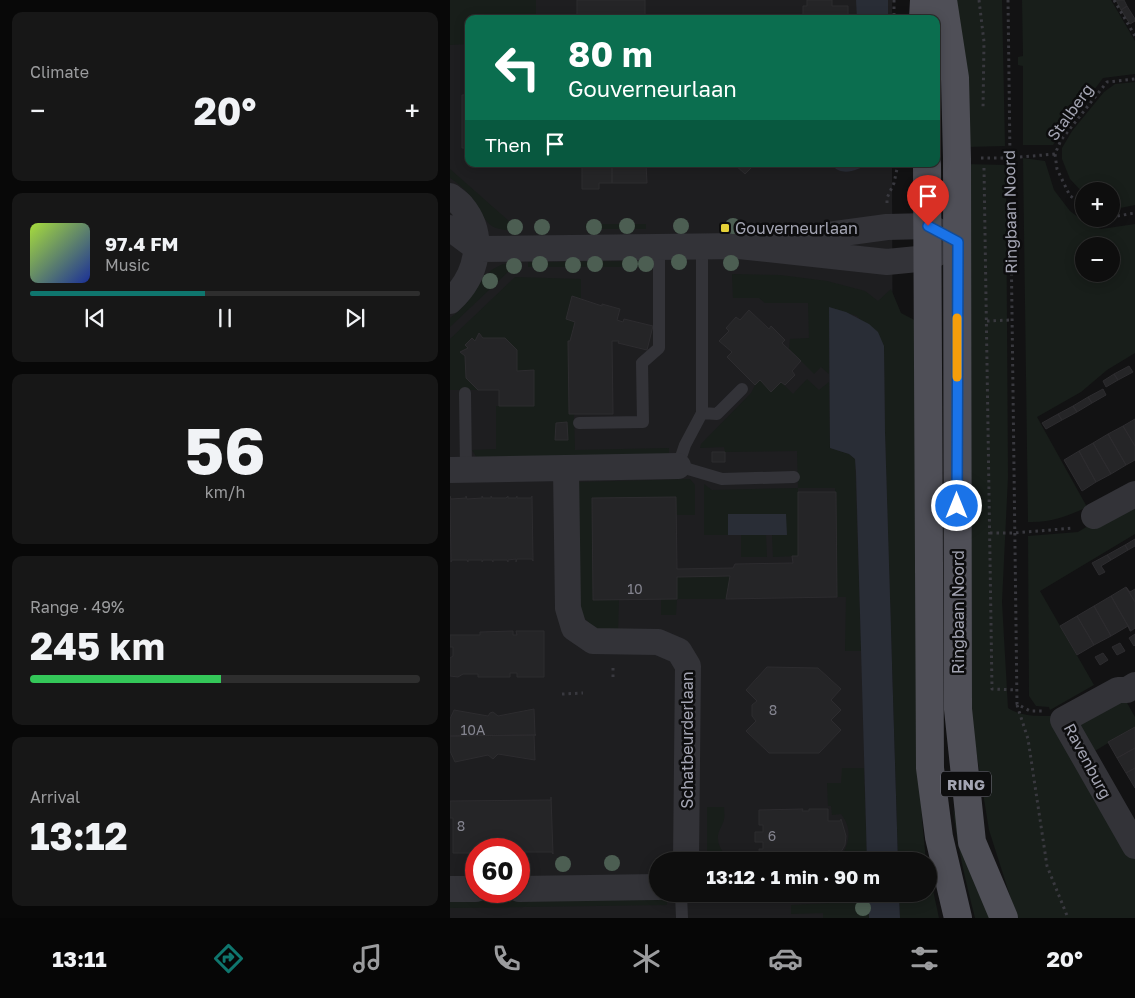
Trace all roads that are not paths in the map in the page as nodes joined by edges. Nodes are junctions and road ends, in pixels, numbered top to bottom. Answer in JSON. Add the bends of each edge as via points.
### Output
{"nodes":[{"id":1,"x":924,"y":0,"type":"edge"},
{"id":2,"x":943,"y":0,"type":"edge"},
{"id":3,"x":923,"y":15,"type":"edge"},
{"id":4,"x":927,"y":167,"type":"edge"},
{"id":5,"x":450,"y":196,"type":"edge"},
{"id":6,"x":928,"y":226,"type":"junction"},
{"id":7,"x":450,"y":228,"type":"edge"},
{"id":8,"x":958,"y":242,"type":"junction"},
{"id":9,"x":739,"y":246,"type":"junction"},
{"id":10,"x":702,"y":247,"type":"junction"},
{"id":11,"x":478,"y":248,"type":"junction"},
{"id":12,"x":659,"y":248,"type":"junction"},
{"id":13,"x":928,"y":258,"type":"junction"},
{"id":14,"x":450,"y":270,"type":"edge"},
{"id":15,"x":450,"y":301,"type":"edge"},
{"id":16,"x":742,"y":389,"type":"dead end"},
{"id":17,"x":465,"y":393,"type":"dead end"},
{"id":18,"x":702,"y":413,"type":"junction"},
{"id":19,"x":579,"y":423,"type":"dead end"},
{"id":20,"x":678,"y":466,"type":"junction"},
{"id":21,"x":458,"y":469,"type":"edge"},
{"id":22,"x":566,"y":469,"type":"junction"},
{"id":23,"x":794,"y":477,"type":"dead end"},
{"id":24,"x":1135,"y":494,"type":"edge"},
{"id":25,"x":1094,"y":516,"type":"road end"},
{"id":26,"x":1135,"y":685,"type":"edge"},
{"id":27,"x":1135,"y":846,"type":"edge"},
{"id":28,"x":686,"y":852,"type":"edge"},
{"id":29,"x":649,"y":888,"type":"edge"},
{"id":30,"x":450,"y":889,"type":"edge"},
{"id":31,"x":465,"y":889,"type":"edge"},
{"id":32,"x":530,"y":889,"type":"edge"},
{"id":33,"x":681,"y":902,"type":"edge"},
{"id":34,"x":682,"y":918,"type":"edge"},
{"id":35,"x":958,"y":918,"type":"edge"},
{"id":36,"x":1004,"y":918,"type":"edge"}],
"edges":[{"from":1,"to":3,"type":"main road"},
{"from":2,"to":8,"type":"main road","name":"Ringbaan Noord","number":"RING","via":[[955,78]]},
{"from":4,"to":6,"type":"main road","name":"Ringbaan Noord","number":"RING"},
{"from":5,"to":11,"type":"street","via":[[462,206],[474,226]]},
{"from":6,"to":8,"type":"street"},
{"from":6,"to":9,"type":"street","via":[[887,227]]},
{"from":6,"to":13,"type":"main road","name":"Ringbaan Noord","number":"RING"},
{"from":7,"to":11,"type":"street"},
{"from":8,"to":13,"type":"street"},
{"from":8,"to":36,"type":"main road","name":"Ringbaan Noord","number":"RING","via":[[958,709],[972,842]]},
{"from":9,"to":10,"type":"street"},
{"from":9,"to":13,"type":"street","via":[[887,262]]},
{"from":10,"to":12,"type":"street"},
{"from":10,"to":18,"type":"lane"},
{"from":11,"to":12,"type":"street"},
{"from":11,"to":14,"type":"street"},
{"from":11,"to":15,"type":"street","via":[[466,282]]},
{"from":12,"to":19,"type":"lane","via":[[659,348],[642,363],[643,422]]},
{"from":13,"to":35,"type":"main road","name":"Ringbaan Noord","number":"RING","via":[[930,768],[939,837]]},
{"from":16,"to":18,"type":"lane","via":[[717,414]]},
{"from":17,"to":21,"type":"lane"},
{"from":18,"to":20,"type":"lane"},
{"from":20,"to":22,"type":"street"},
{"from":20,"to":23,"type":"lane","via":[[722,479]]},
{"from":21,"to":22,"type":"street"},
{"from":22,"to":28,"type":"street","name":"Schatbeurderlaan","via":[[568,608],[574,628],[593,641],[658,642],[679,651],[688,666]]},
{"from":24,"to":25,"type":"street"},
{"from":26,"to":27,"type":"street","name":"Ravenburg","via":[[1127,690],[1118,690],[1063,720]]},
{"from":29,"to":32,"type":"street"},
{"from":30,"to":31,"type":"street"},
{"from":33,"to":34,"type":"lane"}]}
